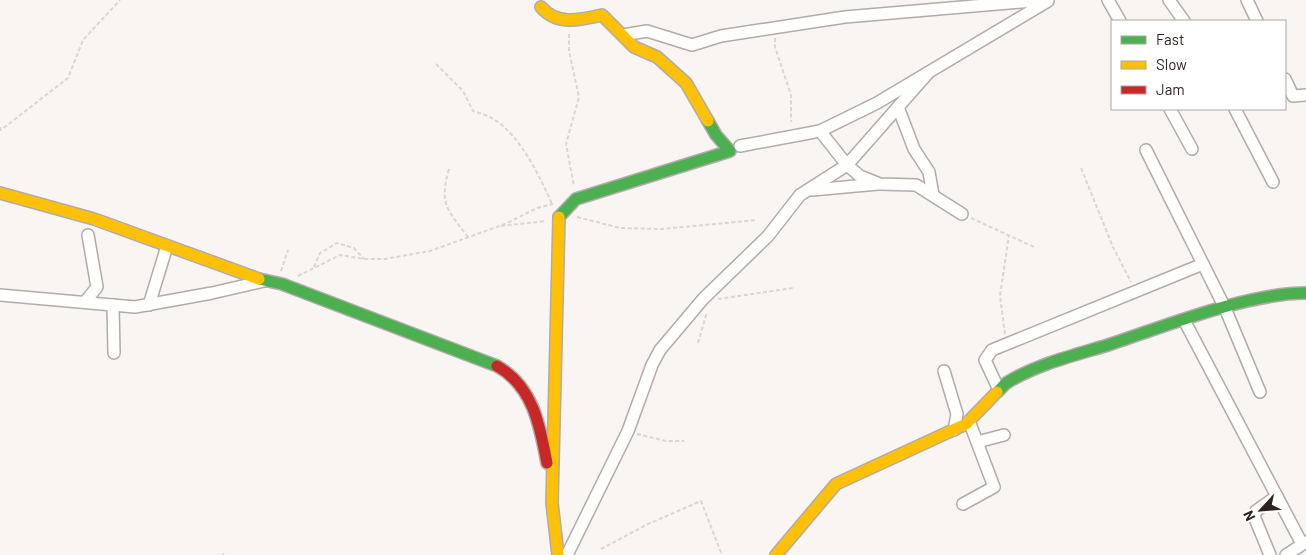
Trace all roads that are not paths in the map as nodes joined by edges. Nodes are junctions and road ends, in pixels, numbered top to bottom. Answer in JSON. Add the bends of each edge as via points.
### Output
{"nodes":[{"id":1,"x":1037,"y":0,"type":"edge"},
{"id":2,"x":1049,"y":0,"type":"edge"},
{"id":3,"x":1108,"y":0,"type":"edge"},
{"id":4,"x":1169,"y":0,"type":"edge"},
{"id":5,"x":1246,"y":0,"type":"edge"},
{"id":6,"x":541,"y":7,"type":"dead end"},
{"id":7,"x":1119,"y":20,"type":"edge"},
{"id":8,"x":1183,"y":20,"type":"edge"},
{"id":9,"x":1256,"y":20,"type":"edge"},
{"id":10,"x":623,"y":35,"type":"junction"},
{"id":11,"x":928,"y":73,"type":"junction"},
{"id":12,"x":1286,"y":81,"type":"edge"},
{"id":13,"x":1306,"y":94,"type":"edge"},
{"id":14,"x":898,"y":107,"type":"junction"},
{"id":15,"x":1171,"y":110,"type":"edge"},
{"id":16,"x":1236,"y":110,"type":"edge"},
{"id":17,"x":820,"y":131,"type":"junction"},
{"id":18,"x":740,"y":146,"type":"dead end"},
{"id":19,"x":1192,"y":149,"type":"dead end"},
{"id":20,"x":1146,"y":150,"type":"dead end"},
{"id":21,"x":847,"y":165,"type":"junction"},
{"id":22,"x":1273,"y":182,"type":"dead end"},
{"id":23,"x":880,"y":184,"type":"junction"},
{"id":24,"x":809,"y":190,"type":"junction"},
{"id":25,"x":0,"y":193,"type":"edge"},
{"id":26,"x":933,"y":195,"type":"junction"},
{"id":27,"x":962,"y":214,"type":"road end"},
{"id":28,"x":88,"y":235,"type":"dead end"},
{"id":29,"x":167,"y":246,"type":"junction"},
{"id":30,"x":1203,"y":264,"type":"junction"},
{"id":31,"x":264,"y":281,"type":"junction"},
{"id":32,"x":1306,"y":294,"type":"edge"},
{"id":33,"x":0,"y":295,"type":"edge"},
{"id":34,"x":85,"y":302,"type":"junction"},
{"id":35,"x":113,"y":305,"type":"junction"},
{"id":36,"x":149,"y":305,"type":"junction"},
{"id":37,"x":1225,"y":308,"type":"junction"},
{"id":38,"x":1184,"y":320,"type":"junction"},
{"id":39,"x":114,"y":353,"type":"dead end"},
{"id":40,"x":944,"y":372,"type":"dead end"},
{"id":41,"x":999,"y":390,"type":"junction"},
{"id":42,"x":1260,"y":392,"type":"dead end"},
{"id":43,"x":969,"y":421,"type":"junction"},
{"id":44,"x":954,"y":430,"type":"junction"},
{"id":45,"x":1004,"y":435,"type":"dead end"},
{"id":46,"x":977,"y":442,"type":"junction"},
{"id":47,"x":553,"y":486,"type":"junction"},
{"id":48,"x":1277,"y":496,"type":"junction"},
{"id":49,"x":963,"y":504,"type":"dead end"},
{"id":50,"x":1304,"y":543,"type":"edge"},
{"id":51,"x":558,"y":555,"type":"edge"},
{"id":52,"x":567,"y":555,"type":"edge"},
{"id":53,"x":776,"y":555,"type":"edge"},
{"id":54,"x":1270,"y":555,"type":"edge"},
{"id":55,"x":1286,"y":555,"type":"edge"}],
"edges":[{"from":1,"to":10,"type":"street","via":[[845,17],[721,36],[692,45],[647,31]]},
{"from":2,"to":11,"type":"street"},
{"from":3,"to":7,"type":"street"},
{"from":4,"to":8,"type":"street"},
{"from":5,"to":9,"type":"street"},
{"from":6,"to":10,"type":"street","via":[[548,16],[568,22],[602,15]]},
{"from":10,"to":47,"type":"street","via":[[634,47],[658,57],[686,82],[699,109],[730,150],[576,199],[561,216]]},
{"from":11,"to":14,"type":"street"},
{"from":11,"to":17,"type":"street"},
{"from":12,"to":13,"type":"street","via":[[1293,96]]},
{"from":14,"to":21,"type":"street"},
{"from":14,"to":26,"type":"street","via":[[914,148],[929,172]]},
{"from":15,"to":19,"type":"street"},
{"from":16,"to":22,"type":"street"},
{"from":17,"to":18,"type":"street"},
{"from":17,"to":21,"type":"street"},
{"from":20,"to":30,"type":"street"},
{"from":21,"to":23,"type":"street","via":[[860,176]]},
{"from":21,"to":24,"type":"street"},
{"from":23,"to":24,"type":"street"},
{"from":23,"to":26,"type":"street","via":[[916,185]]},
{"from":24,"to":52,"type":"street","via":[[800,195],[768,236],[660,350],[628,431]]},
{"from":25,"to":29,"type":"street","via":[[94,219]]},
{"from":26,"to":27,"type":"street"},
{"from":28,"to":34,"type":"street","via":[[97,287]]},
{"from":29,"to":31,"type":"street"},
{"from":29,"to":36,"type":"street"},
{"from":30,"to":37,"type":"street"},
{"from":30,"to":41,"type":"street","via":[[992,350],[985,360]]},
{"from":31,"to":36,"type":"street"},
{"from":31,"to":47,"type":"street","via":[[281,284],[485,360],[514,378],[538,421]]},
{"from":32,"to":37,"type":"street"},
{"from":33,"to":34,"type":"street"},
{"from":34,"to":35,"type":"street"},
{"from":35,"to":36,"type":"street"},
{"from":35,"to":39,"type":"street"},
{"from":37,"to":38,"type":"street"},
{"from":37,"to":42,"type":"street"},
{"from":38,"to":41,"type":"street","via":[[1048,364],[1008,382]]},
{"from":38,"to":48,"type":"street"},
{"from":40,"to":44,"type":"street","via":[[957,414]]},
{"from":41,"to":43,"type":"street"},
{"from":43,"to":44,"type":"street"},
{"from":43,"to":46,"type":"street"},
{"from":44,"to":53,"type":"street","via":[[836,484]]},
{"from":45,"to":46,"type":"street"},
{"from":46,"to":49,"type":"street","via":[[994,487]]},
{"from":47,"to":51,"type":"street"},
{"from":48,"to":50,"type":"street"},
{"from":48,"to":54,"type":"street","via":[[1254,516]]},
{"from":50,"to":55,"type":"street"}]}
